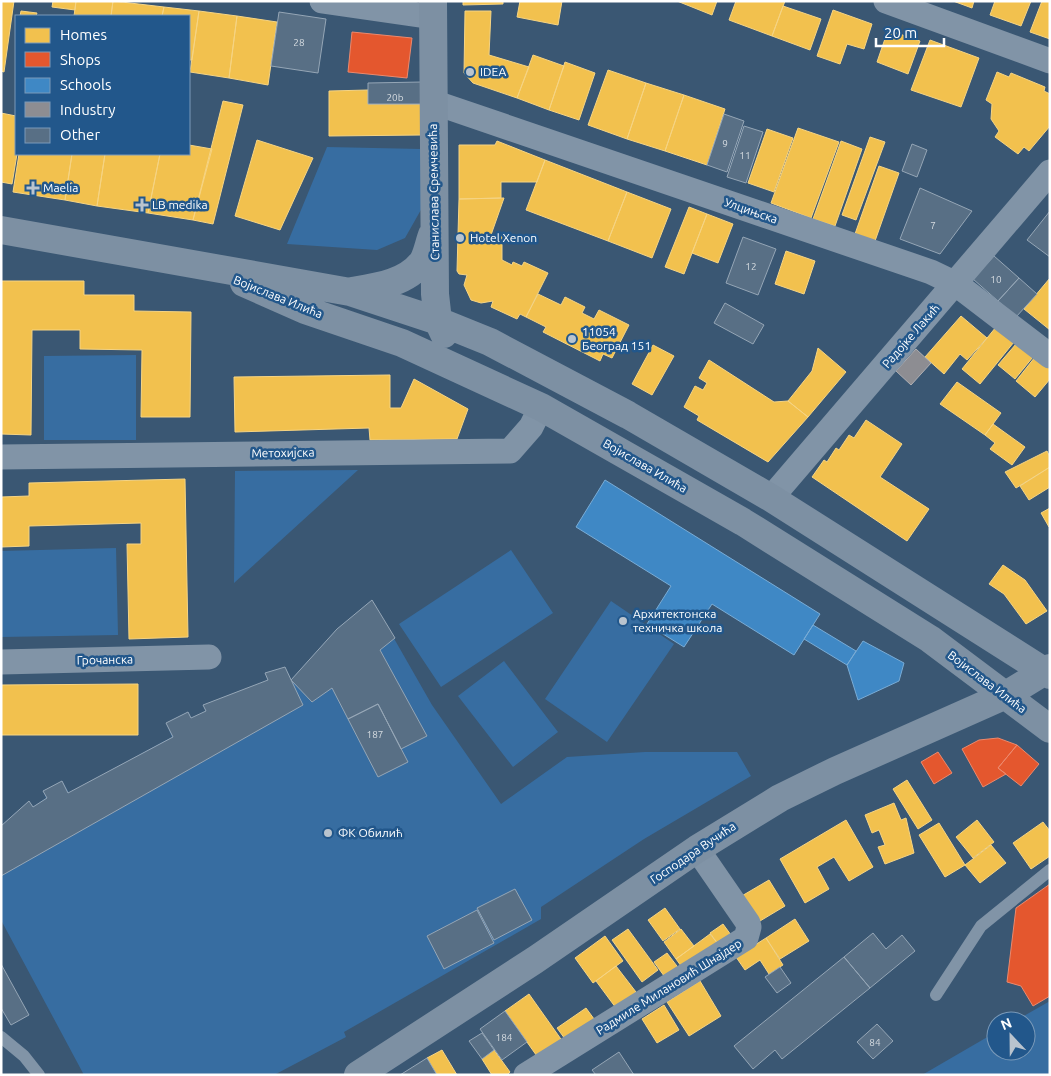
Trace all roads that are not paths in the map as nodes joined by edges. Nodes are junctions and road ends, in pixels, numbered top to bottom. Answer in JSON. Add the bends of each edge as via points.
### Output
{"nodes":[{"id":1,"x":322,"y":1,"type":"edge"},
{"id":2,"x":886,"y":1,"type":"edge"},
{"id":3,"x":433,"y":9,"type":"edge"},
{"id":4,"x":1050,"y":61,"type":"edge"},
{"id":5,"x":433,"y":102,"type":"junction"},
{"id":6,"x":1050,"y":172,"type":"edge"},
{"id":7,"x":1,"y":230,"type":"edge"},
{"id":8,"x":434,"y":231,"type":"junction"},
{"id":9,"x":206,"y":266,"type":"junction"},
{"id":10,"x":956,"y":284,"type":"junction"},
{"id":11,"x":350,"y":292,"type":"junction"},
{"id":12,"x":438,"y":321,"type":"junction"},
{"id":13,"x":1050,"y":356,"type":"edge"},
{"id":14,"x":469,"y":373,"type":"junction"},
{"id":15,"x":541,"y":407,"type":"junction"},
{"id":16,"x":1,"y":457,"type":"edge"},
{"id":17,"x":771,"y":498,"type":"junction"},
{"id":18,"x":209,"y":658,"type":"dead end"},
{"id":19,"x":1,"y":662,"type":"edge"},
{"id":20,"x":1048,"y":671,"type":"edge"},
{"id":21,"x":1006,"y":695,"type":"junction"},
{"id":22,"x":1050,"y":729,"type":"edge"},
{"id":23,"x":697,"y":849,"type":"junction"},
{"id":24,"x":1050,"y":870,"type":"edge"},
{"id":25,"x":936,"y":995,"type":"dead end"},
{"id":26,"x":1,"y":1037,"type":"edge"},
{"id":27,"x":39,"y":1075,"type":"edge"},
{"id":28,"x":358,"y":1075,"type":"edge"},
{"id":29,"x":526,"y":1075,"type":"edge"}],
"edges":[{"from":1,"to":3,"type":"street"},
{"from":2,"to":4,"type":"street"},
{"from":3,"to":5,"type":"main road","name":"Станислава Сремчевића"},
{"from":5,"to":8,"type":"main road","name":"Станислава Сремчевића"},
{"from":5,"to":10,"type":"street","name":"Улцињска","via":[[931,272]]},
{"from":6,"to":10,"type":"street","name":"Радојке Лакић"},
{"from":7,"to":9,"type":"main road","name":"Војислава Илића"},
{"from":8,"to":11,"type":"main road","via":[[423,260],[407,276]]},
{"from":8,"to":12,"type":"main road","name":"Станислава Сремчевића"},
{"from":9,"to":11,"type":"main road","name":"Војислава Илића"},
{"from":9,"to":14,"type":"main road","name":"Војислава Илића","via":[[305,310],[402,343]]},
{"from":10,"to":13,"type":"street","name":"Улцињска"},
{"from":10,"to":17,"type":"street","name":"Радојке Лакић"},
{"from":11,"to":12,"type":"main road","name":"Војислава Илића"},
{"from":12,"to":14,"type":"main road","name":"Станислава Сремчевића","via":[[456,358]]},
{"from":12,"to":17,"type":"main road","name":"Војислава Илића","via":[[490,342],[628,415]]},
{"from":14,"to":15,"type":"main road","name":"Војислава Илића"},
{"from":15,"to":16,"type":"street","name":"Метохијска","via":[[531,427],[510,451]]},
{"from":15,"to":21,"type":"main road","name":"Војислава Илића","via":[[751,527],[930,639]]},
{"from":17,"to":20,"type":"main road","name":"Војислава Илића"},
{"from":18,"to":19,"type":"street","name":"Грочанска"},
{"from":20,"to":21,"type":"main road","name":"Господара Вучића"},
{"from":21,"to":22,"type":"main road","name":"Војислава Илића"},
{"from":21,"to":23,"type":"main road","name":"Господара Вучића","via":[[780,798]]},
{"from":23,"to":28,"type":"main road","name":"Господара Вучића"},
{"from":23,"to":29,"type":"street","name":"Радмиле Милановић Шнајдер","via":[[748,923],[746,938]]},
{"from":24,"to":25,"type":"lane","via":[[981,926]]},
{"from":26,"to":27,"type":"lane","via":[[24,1056]]}]}
